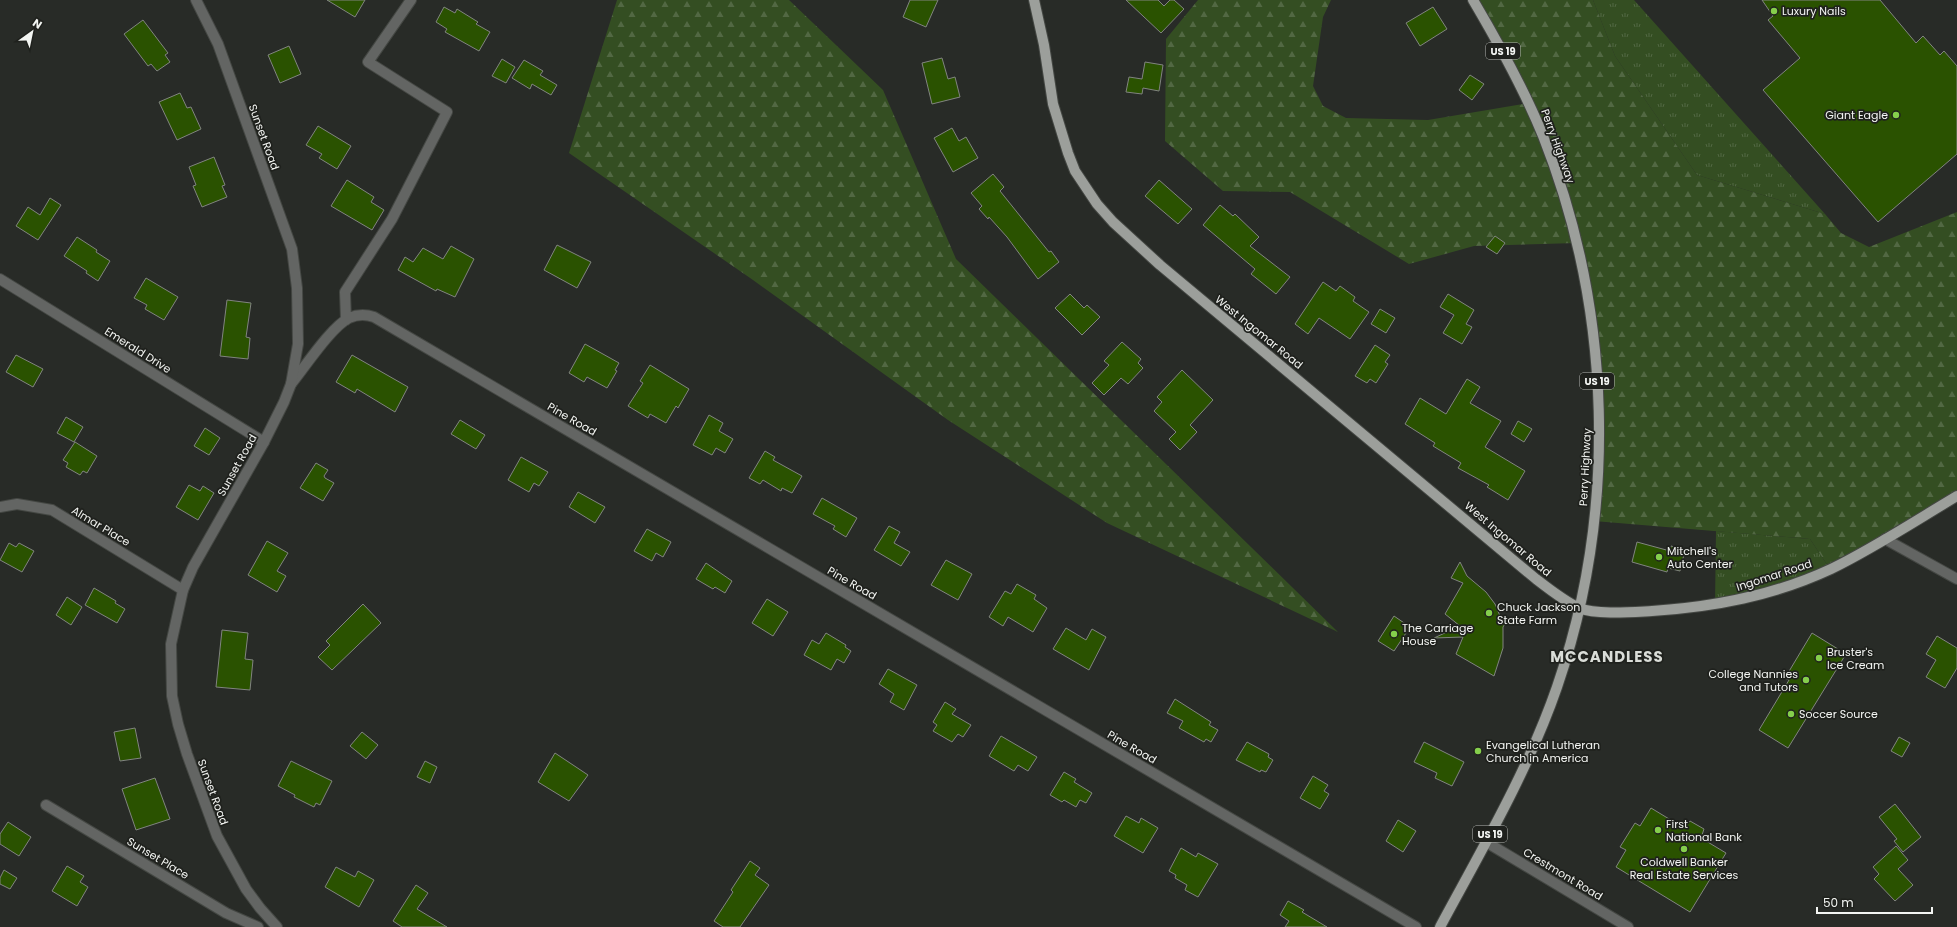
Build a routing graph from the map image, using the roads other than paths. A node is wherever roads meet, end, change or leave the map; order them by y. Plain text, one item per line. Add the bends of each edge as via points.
1 (196, 0) edge
2 (411, 0) edge
3 (1034, 0) edge
4 (1473, 0) edge
5 (0, 279) edge
6 (346, 320) junction
7 (291, 384) junction
8 (264, 442) junction
9 (1957, 496) edge
10 (0, 507) edge
11 (1885, 539) junction
12 (1957, 579) edge
13 (182, 590) junction
14 (1580, 608) junction
15 (46, 805) dead end
16 (1486, 842) junction
17 (258, 927) edge
18 (277, 927) edge
19 (1416, 927) edge
20 (1440, 927) edge
21 (1628, 927) edge

1 - 7 street, Sunset Road via 218,44 292,249 298,326
2 - 6 street via 368,62 447,112 392,219 345,292
3 - 14 main road, West Ingomar Road via 1054,104 1068,153 1083,186 1113,222 1189,290 1536,579
4 - 14 main road, Perry Highway / US 19 via 1516,76 1543,137 1577,243 1589,306 1599,400 1599,457 1591,544
5 - 8 street, Emerald Drive
6 - 7 street, Pine Road via 333,332
6 - 19 street, Pine Road via 365,314 383,322
7 - 8 street, Sunset Road
8 - 13 street, Sunset Road
9 - 11 main road, Ingomar Road
10 - 13 street, Almar Place via 17,504 52,510
11 - 12 street
11 - 14 main road, Ingomar Road via 1830,569 1782,588 1742,599 1715,605 1645,611 1611,612
13 - 18 street, Sunset Road via 171,644 172,696 178,724 217,836 246,889
14 - 16 main road, Perry Highway / US 19 via 1547,713 1524,768
15 - 17 street, Sunset Place via 226,913
16 - 20 main road, Perry Highway / US 19
16 - 21 street, Crestmont Road

